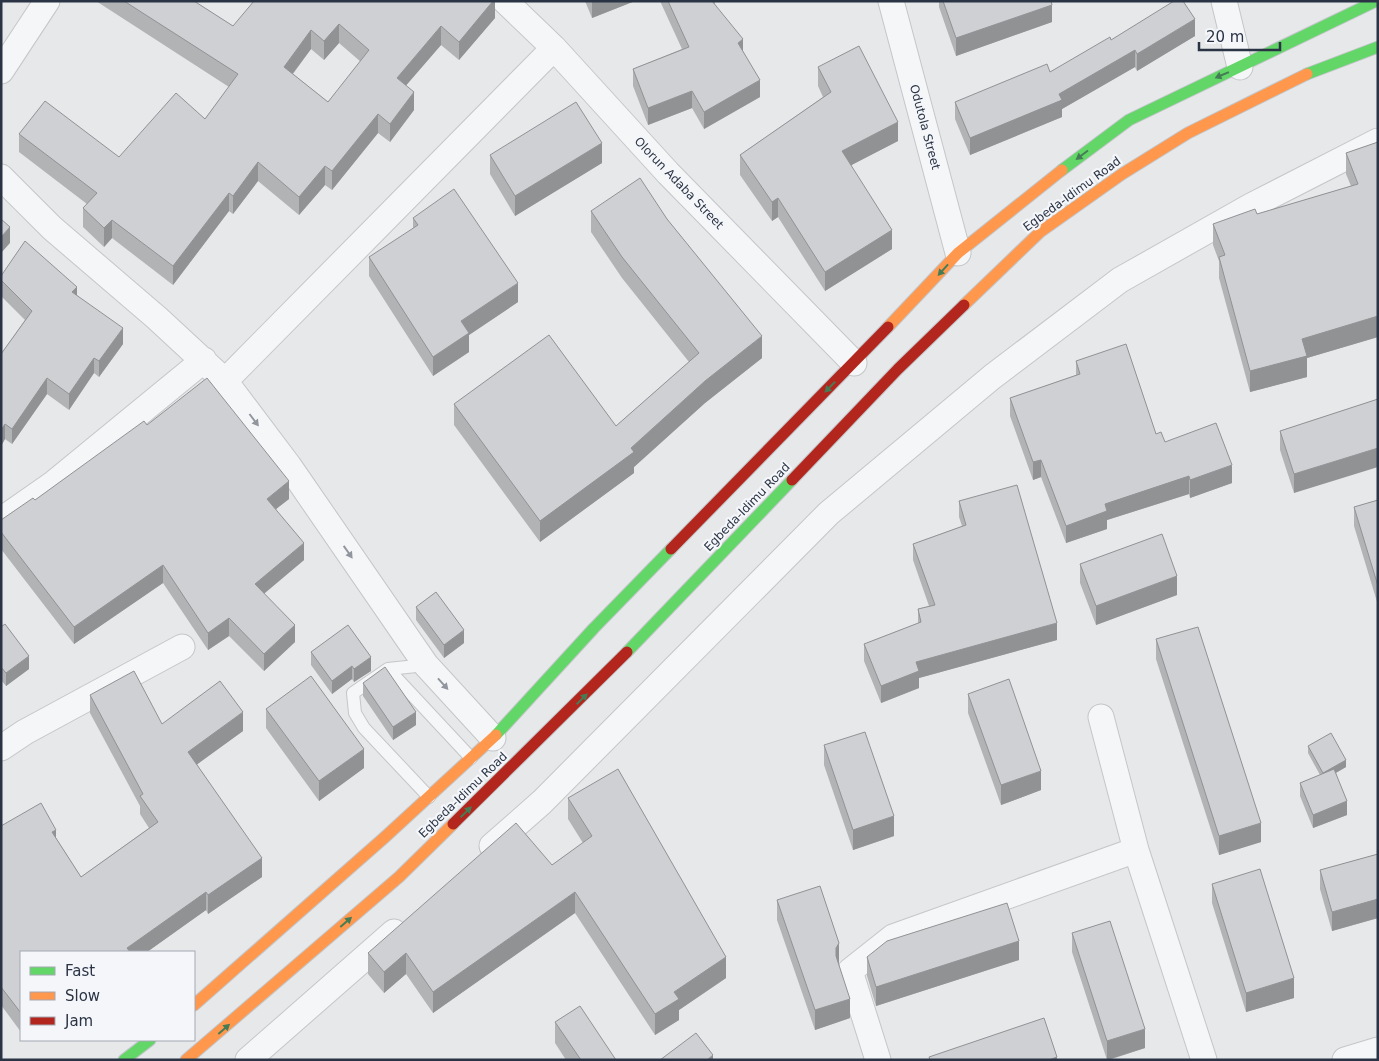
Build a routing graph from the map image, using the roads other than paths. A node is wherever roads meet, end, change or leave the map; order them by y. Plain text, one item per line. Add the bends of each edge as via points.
1 (46, 1) edge
2 (505, 1) edge
3 (891, 1) edge
4 (1224, 1) edge
5 (1376, 1) edge
6 (1378, 46) edge
7 (554, 48) junction
8 (1240, 67) junction
9 (1, 71) edge
10 (1378, 141) edge
11 (1, 177) edge
12 (958, 253) junction
13 (204, 360) junction
14 (854, 363) junction
15 (225, 381) junction
16 (1, 520) edge
17 (182, 647) dead end
18 (426, 665) junction
19 (388, 669) junction
20 (1101, 717) dead end
21 (493, 738) junction
22 (1, 748) edge
23 (471, 758) junction
24 (429, 797) junction
25 (1136, 850) junction
26 (476, 860) edge
27 (410, 918) edge
28 (195, 1004) edge
29 (149, 1041) edge
30 (1378, 1050) edge
31 (124, 1060) edge
32 (186, 1060) edge
33 (248, 1060) edge
34 (878, 1060) edge
35 (1204, 1060) edge
36 (1345, 1060) edge

1 - 9 street
2 - 7 street, Olorun Adaba Street
3 - 12 street, Odutola Street
4 - 8 street
5 - 8 main road, Egbeda-Idimu Road
32 -> 6 main road, Egbeda-Idimu Road via 399,877 567,713 898,369 1040,232 1122,174 1188,133 1296,78
7 - 14 street, Olorun Adaba Street via 668,173
7 - 15 street
8 -> 12 main road, Egbeda-Idimu Road via 1128,120
10 - 26 street via 1251,206 1120,280 992,377 829,514 542,802
11 - 13 street via 52,228
12 -> 14 main road, Egbeda-Idimu Road
13 - 15 street
13 - 16 street via 54,483
14 -> 21 main road, Egbeda-Idimu Road via 594,628
15 -> 18 street via 289,466
17 - 22 street via 24,732
18 - 19 lane
18 -> 21 street
19 - 23 lane
19 - 24 lane via 353,693 355,713 364,728
20 - 25 street
21 - 23 main road, Egbeda-Idimu Road
23 - 24 main road, Egbeda-Idimu Road
24 - 28 main road, Egbeda-Idimu Road
25 - 34 street via 893,938 873,951 850,971
25 - 35 street
27 - 33 street
29 - 31 main road
30 - 36 street

